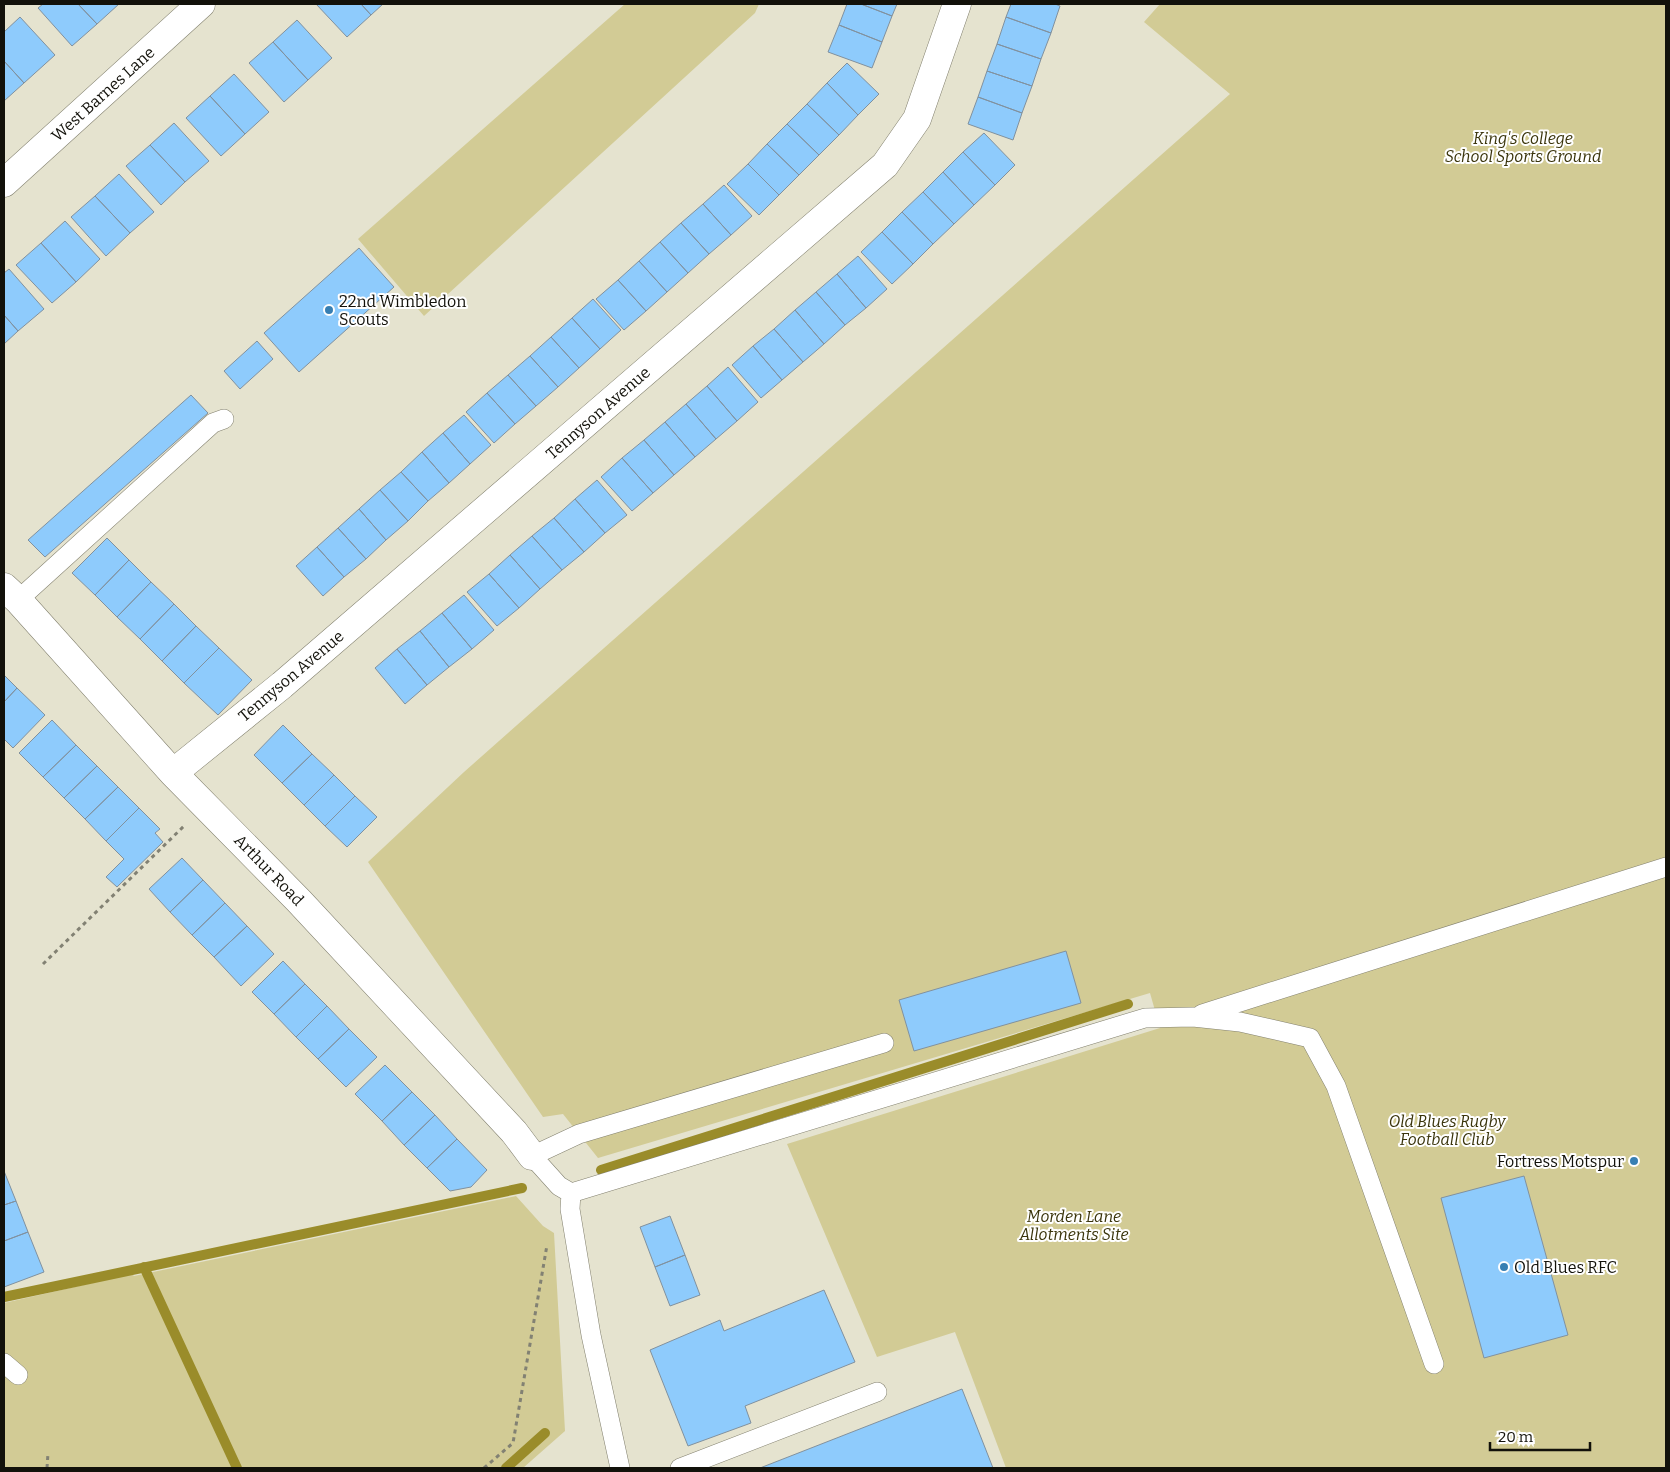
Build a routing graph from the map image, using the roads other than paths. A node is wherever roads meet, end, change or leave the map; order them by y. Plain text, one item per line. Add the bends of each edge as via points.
1 (201, 4) edge
2 (957, 4) edge
3 (4, 183) edge
4 (224, 419) dead end
5 (11, 593) edge
6 (173, 773) junction
7 (1666, 867) edge
8 (1193, 1017) junction
9 (884, 1043) dead end
10 (532, 1156) junction
11 (572, 1193) junction
12 (1434, 1364) dead end
13 (878, 1392) dead end
14 (620, 1468) edge
15 (680, 1468) edge

1 - 3 street, West Barnes Lane
2 - 6 street, Tennyson Avenue via 917,119 885,165 290,678
4 - 5 lane via 214,423
5 - 6 street, Arthur Road
6 - 10 street, Arthur Road via 299,901 514,1132
7 - 8 lane
8 - 11 lane via 1145,1018
8 - 12 lane via 1240,1022 1310,1038 1336,1086
9 - 10 lane via 579,1134
10 - 11 lane via 559,1186
11 - 14 lane via 570,1209 590,1335
13 - 15 lane

